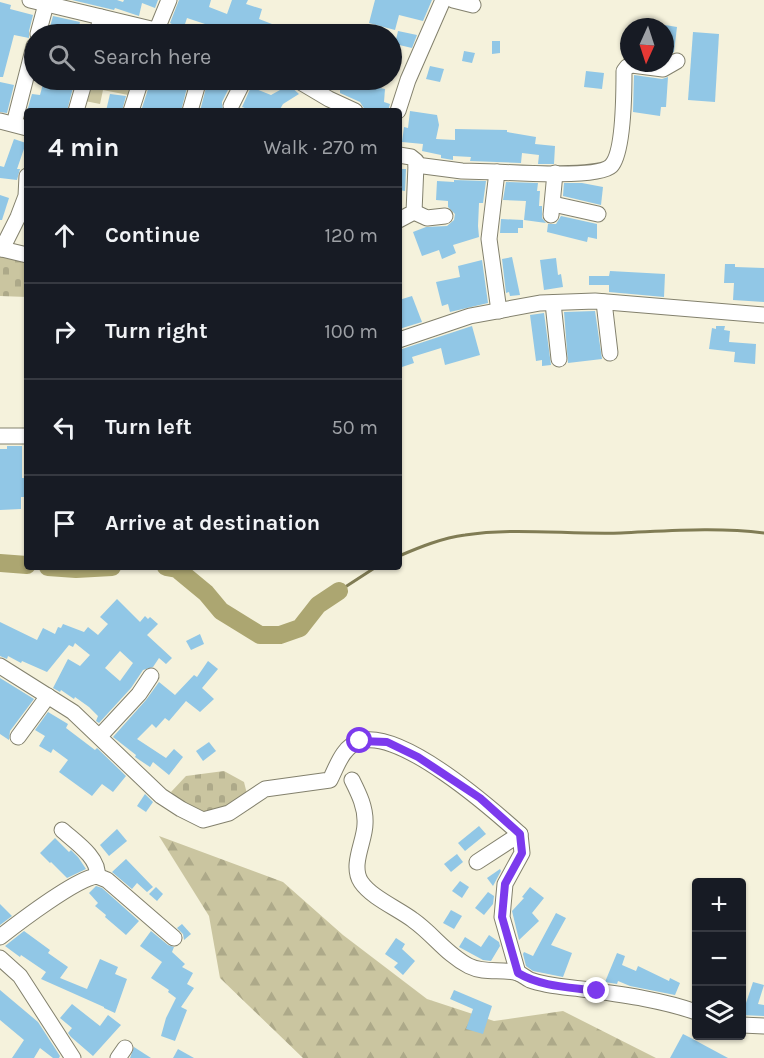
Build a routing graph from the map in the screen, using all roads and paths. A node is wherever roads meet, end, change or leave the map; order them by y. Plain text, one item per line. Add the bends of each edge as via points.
1 (30, 0) edge
2 (169, 0) edge
3 (443, 0) edge
4 (453, 0) edge
5 (46, 4) junction
6 (473, 5) dead end
7 (101, 17) junction
8 (41, 24) edge
9 (99, 24) edge
10 (125, 24) edge
11 (160, 24) edge
12 (677, 61) dead end
13 (24, 85) edge
14 (82, 90) edge
15 (138, 90) edge
16 (196, 90) edge
17 (239, 90) edge
18 (314, 90) edge
19 (231, 106) dead end
20 (399, 106) edge
21 (77, 108) edge
22 (132, 108) edge
23 (191, 108) edge
24 (348, 108) edge
25 (14, 124) edge
26 (402, 156) edge
27 (416, 165) junction
28 (497, 172) junction
29 (555, 173) junction
30 (24, 202) edge
31 (414, 212) junction
32 (598, 214) dead end
33 (445, 216) dead end
34 (402, 218) edge
35 (1, 248) edge
36 (24, 254) edge
37 (604, 302) junction
38 (553, 303) junction
39 (499, 311) junction
40 (764, 315) edge
41 (402, 339) edge
42 (610, 352) dead end
43 (559, 359) dead end
44 (0, 436) edge
45 (24, 436) edge
46 (0, 666) edge
47 (151, 676) dead end
48 (48, 696) junction
49 (100, 736) junction
50 (18, 737) dead end
51 (352, 780) dead end
52 (62, 830) dead end
53 (520, 834) junction
54 (477, 862) dead end
55 (97, 876) junction
56 (0, 937) edge
57 (174, 938) dead end
58 (0, 958) edge
59 (518, 973) junction
60 (692, 1010) edge
61 (746, 1024) edge
62 (764, 1026) edge
63 (73, 1058) edge

1 - 5 street
2 - 11 street
3 - 20 street
4 - 6 street
5 - 7 street
5 - 8 street
7 - 9 street
7 - 10 street
12 - 29 street via 663,69 632,64 624,71 619,143 610,167
13 - 25 street
14 - 21 street
15 - 22 street
16 - 23 street
17 - 19 street
18 - 24 street
26 - 27 street via 411,157
27 - 28 street
27 - 31 street
28 - 29 street
28 - 39 street via 489,239
29 - 32 street via 552,210
30 - 35 street
31 - 33 street via 427,218
31 - 34 street
35 - 36 street
37 - 38 street
37 - 40 street
37 - 42 street
38 - 39 street
38 - 43 street
39 - 41 street via 470,316
44 - 45 street
46 - 48 street
47 - 49 street
48 - 49 street
48 - 50 street
49 - 53 street via 161,796 203,820 229,813 265,789 330,780 344,752 360,741 387,742 418,757 480,798
51 - 59 street via 363,805 365,823 357,870 362,883 460,961 483,970
52 - 55 street via 94,862
53 - 54 street
53 - 59 street via 522,853 505,884 502,917
55 - 56 street via 51,900
55 - 57 street via 107,880
58 - 63 street via 20,976
59 - 60 street via 556,986
61 - 62 street

